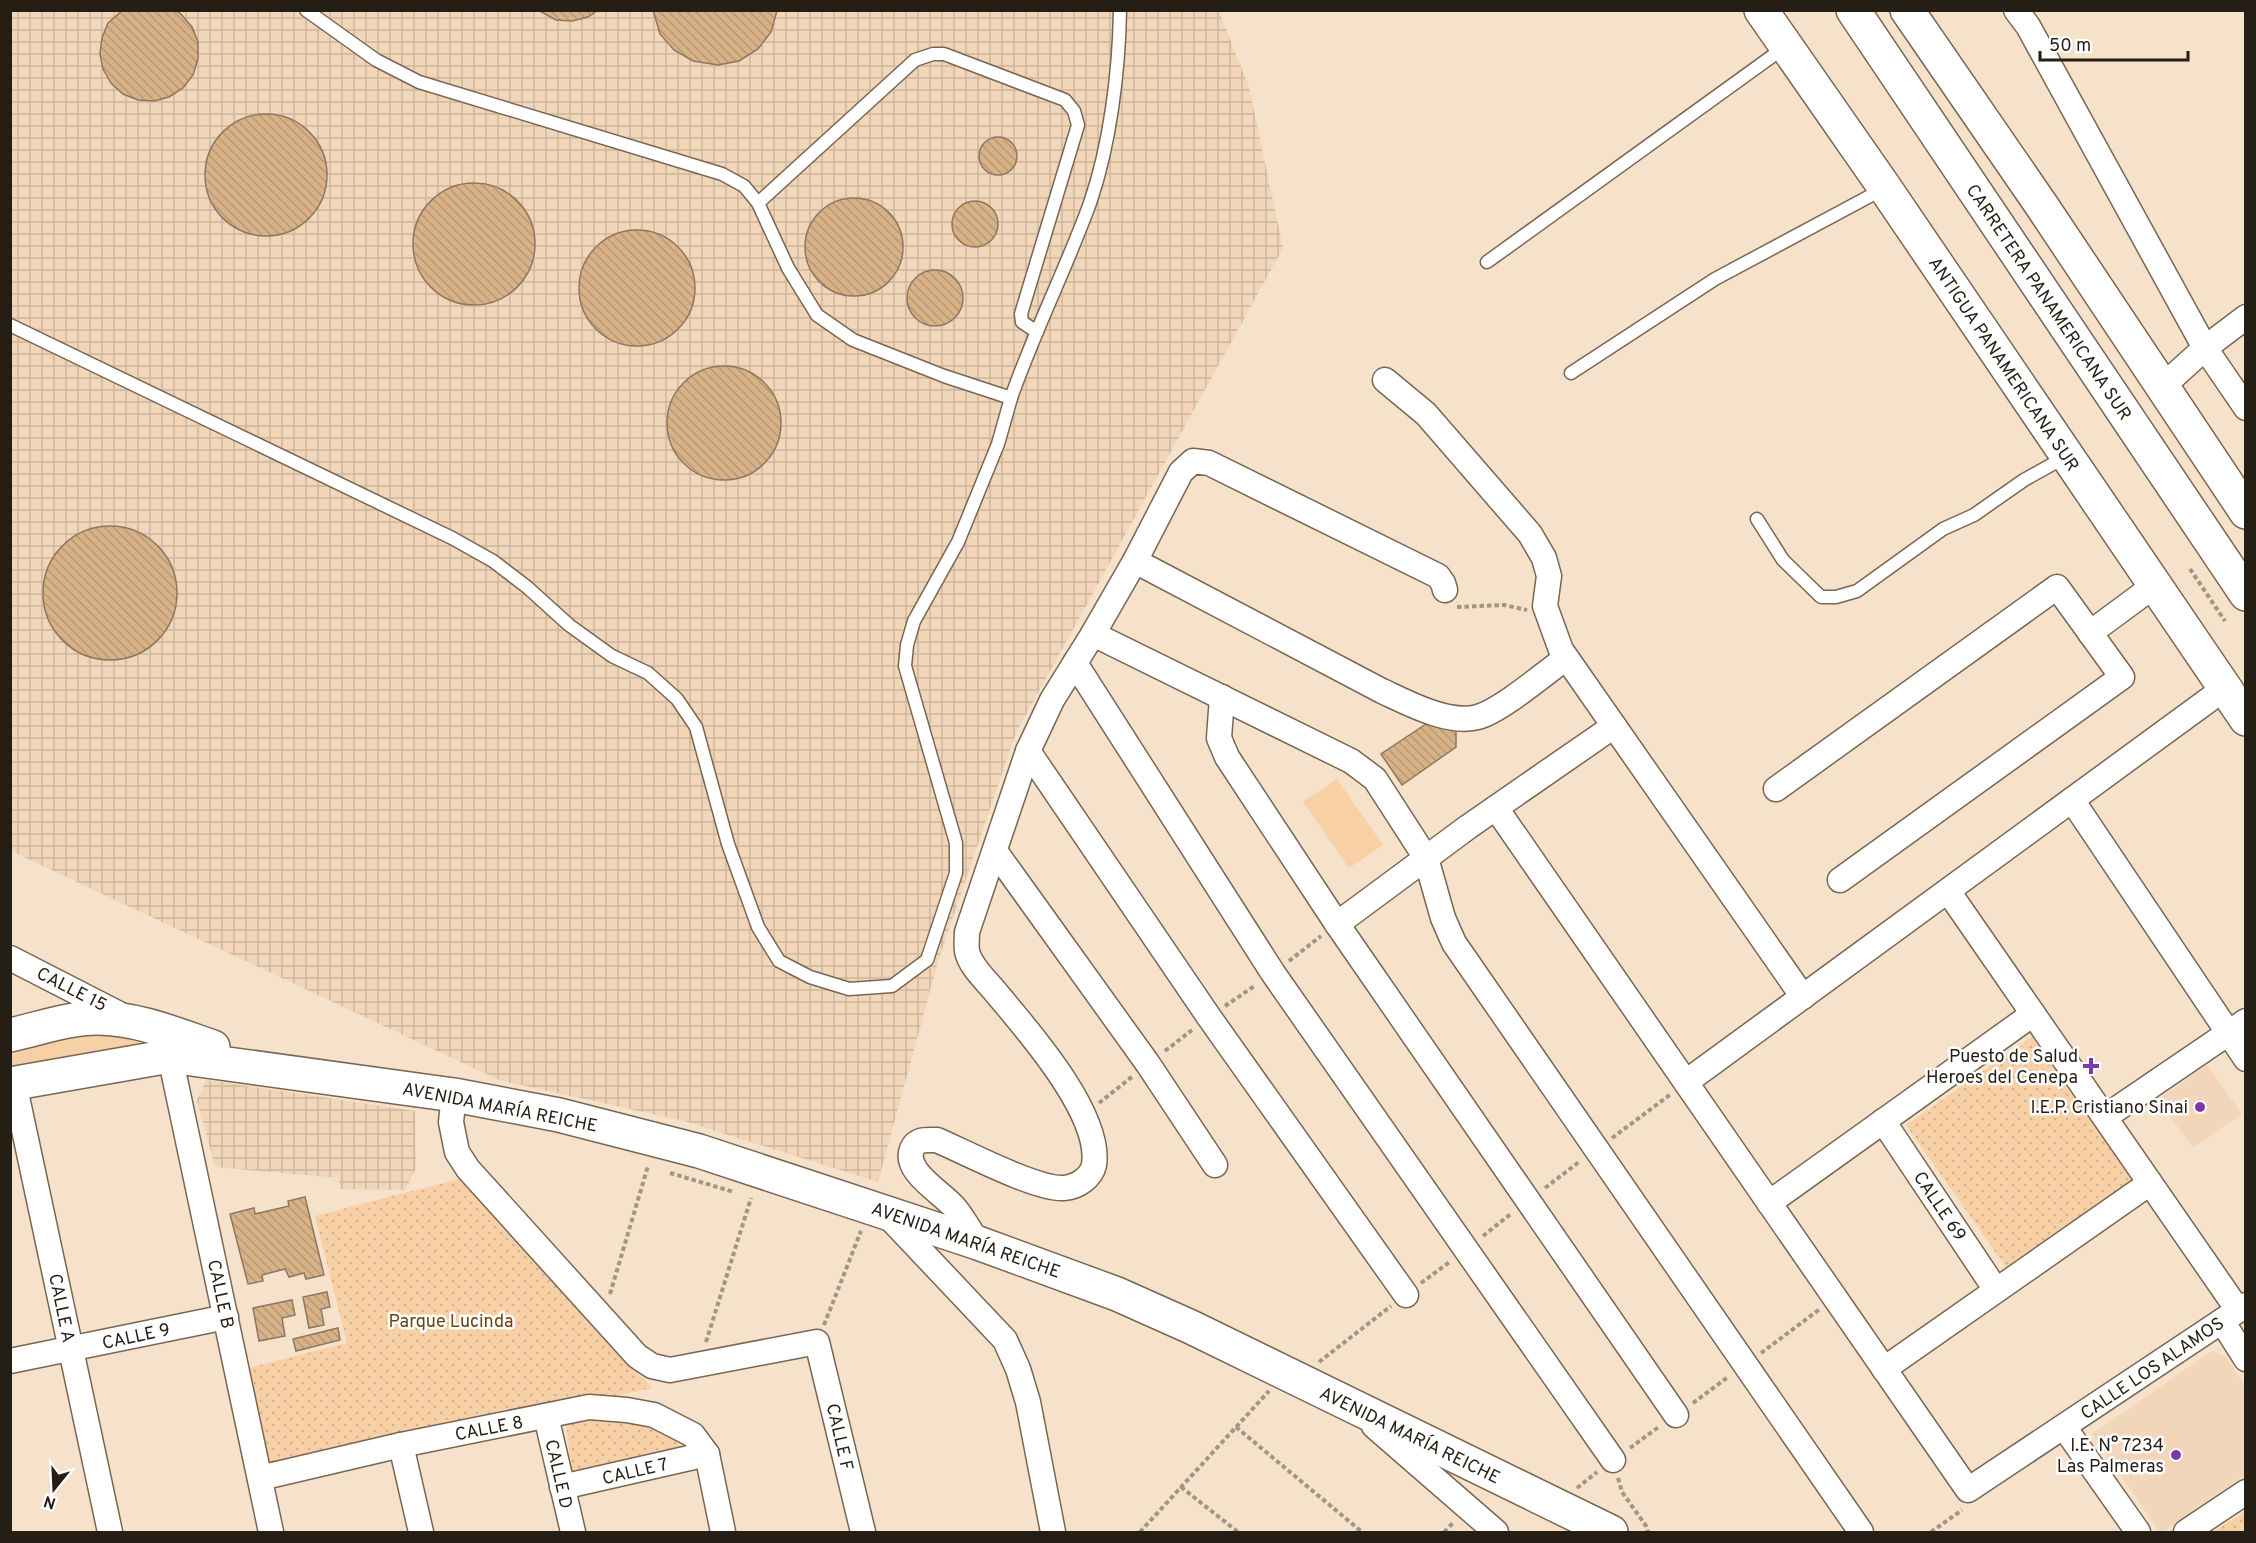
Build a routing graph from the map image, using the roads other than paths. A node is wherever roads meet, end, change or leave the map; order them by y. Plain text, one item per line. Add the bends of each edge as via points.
1 (306, 10) edge
2 (1120, 10) edge
3 (1761, 10) edge
4 (1853, 10) edge
5 (2016, 10) edge
6 (1912, 15) edge
7 (1785, 46) junction
8 (1884, 188) junction
9 (758, 203) junction
10 (1487, 262) dead end
11 (2246, 317) edge
12 (10, 325) edge
13 (1037, 332) junction
14 (2205, 348) junction
15 (1571, 373) dead end
16 (1385, 380) dead end
17 (2163, 387) junction
18 (1011, 398) junction
19 (2246, 408) edge
20 (2067, 456) junction
21 (2243, 504) edge
22 (1757, 519) dead end
23 (1135, 561) junction
24 (2154, 585) junction
25 (2246, 594) edge
26 (1446, 599) road end
27 (2090, 633) junction
28 (1093, 634) junction
29 (1566, 658) junction
30 (1075, 663) junction
31 (2225, 688) junction
32 (1222, 697) junction
33 (2246, 719) edge
34 (1614, 726) junction
35 (1029, 751) junction
36 (1776, 789) dead end
37 (2072, 800) junction
38 (1496, 808) junction
39 (995, 851) junction
40 (1426, 858) junction
41 (1840, 880) dead end
42 (1948, 891) junction
43 (1337, 924) junction
44 (10, 958) edge
45 (1803, 997) junction
46 (2032, 1014) junction
47 (132, 1021) junction
48 (2237, 1027) edge
49 (10, 1035) edge
50 (170, 1056) junction
51 (2246, 1059) edge
52 (280, 1070) junction
53 (12, 1083) edge
54 (1686, 1083) junction
55 (453, 1095) junction
56 (2104, 1117) junction
57 (1883, 1121) junction
58 (1215, 1165) dead end
59 (2150, 1183) junction
60 (1769, 1203) junction
61 (880, 1221) junction
62 (978, 1243) junction
63 (1996, 1290) junction
64 (1406, 1294) road end
65 (2235, 1312) edge
66 (226, 1317) junction
67 (70, 1349) junction
68 (2246, 1359) edge
69 (10, 1361) edge
70 (1884, 1369) junction
71 (1351, 1406) junction
72 (1676, 1415) dead end
73 (546, 1416) junction
74 (2064, 1427) junction
75 (401, 1445) junction
76 (707, 1454) junction
77 (1613, 1460) road end
78 (260, 1478) junction
79 (562, 1487) junction
80 (2246, 1492) edge
81 (110, 1533) edge
82 (271, 1533) edge
83 (422, 1533) edge
84 (573, 1533) edge
85 (723, 1533) edge
86 (862, 1533) edge
87 (1053, 1533) edge
88 (1497, 1533) edge
89 (1611, 1533) edge
90 (1861, 1533) edge
91 (2138, 1533) edge
92 (2186, 1533) edge

1 - 9 lane via 376,60 419,82 722,174 744,186
2 - 13 lane via 1120,42 1107,135 1090,202
3 - 7 main road, ANTIGUA PANAMERICANA SUR
4 - 25 main road, CARRETERA PANAMERICANA SUR
5 - 14 street
6 - 17 main road
7 - 8 main road, ANTIGUA PANAMERICANA SUR
7 - 10 lane
8 - 15 lane via 1715,279
8 - 20 main road, ANTIGUA PANAMERICANA SUR
9 - 13 lane via 923,56 944,54 1065,100 1078,125 1021,314 1022,322
9 - 18 lane via 788,268 817,315 853,340
11 - 14 street
12 - 18 lane via 452,538 493,561 612,656 648,674 676,699 696,727 728,844 758,927 779,961 810,977 849,989 892,986 927,960 956,873 956,843 905,666 907,645 914,621 958,542 998,444
13 - 18 lane
14 - 17 street
14 - 19 street
16 - 29 street via 1426,414 1530,534 1544,558 1549,576 1545,606
17 - 21 main road
20 - 22 lane via 1974,515 1943,529 1857,591 1836,597 1821,597 1800,577 1783,560
20 - 24 main road, ANTIGUA PANAMERICANA SUR
23 - 26 street via 1181,472 1193,461 1209,463 1438,576
23 - 28 street
23 - 29 street via 1382,691 1435,713 1458,718 1491,712
24 - 27 street
24 - 31 main road, ANTIGUA PANAMERICANA SUR
27 - 36 street via 2056,587
27 - 41 street via 2122,677
28 - 30 street
28 - 32 street
29 - 34 street
30 - 35 street via 1052,700
30 - 77 street via 1273,973
31 - 33 main road, ANTIGUA PANAMERICANA SUR
31 - 37 street
32 - 40 street via 1351,761 1375,779
32 - 43 street via 1219,738 1227,757
34 - 38 street
34 - 45 street
35 - 39 street
35 - 64 street via 1209,1017
37 - 42 street
37 - 48 street
38 - 40 street
38 - 54 street
39 - 58 street via 1148,1064
39 - 62 street via 967,932 967,952 1039,1044 1084,1114 1096,1152 1093,1170 1083,1182 1064,1188 1038,1184 936,1140 922,1140 913,1146 910,1157 914,1169 955,1208
40 - 43 street
40 - 90 street via 1454,943
42 - 45 street
42 - 46 street
43 - 72 street
44 - 47 street, CALLE 15
45 - 54 street
46 - 56 street
46 - 57 street
47 - 49 main road, AVENIDA MARÍA REICHE via 83,1019
47 - 52 main road, AVENIDA MARÍA REICHE
48 - 51 street
48 - 56 street
50 - 52 main road, AVENIDA MARÍA REICHE
50 - 53 main road, AVENIDA MARÍA REICHE
50 - 66 street, CALLE B
52 - 55 main road, AVENIDA MARÍA REICHE
53 - 67 street, CALLE A
54 - 60 street
55 - 61 main road, AVENIDA MARÍA REICHE via 559,1115 699,1151
55 - 86 street, CALLE F via 457,1152 468,1169 636,1356 652,1366 670,1370 817,1342
56 - 59 street
57 - 60 street
57 - 63 street, CALLE 69
59 - 63 street
59 - 65 street
60 - 70 street
61 - 62 main road, AVENIDA MARÍA REICHE
61 - 87 street via 1005,1340 1028,1402
62 - 71 main road, AVENIDA MARÍA REICHE via 1118,1294
63 - 70 street
65 - 68 street
65 - 74 street, CALLE LOS ALAMOS
66 - 67 street, CALLE 9
66 - 78 street, CALLE B
67 - 69 street, CALLE 9
67 - 81 street, CALLE A
70 - 74 street, CALLE LOS ALAMOS via 1968,1490
71 - 88 street
71 - 89 main road, AVENIDA MARÍA REICHE
73 - 75 street, CALLE 8
73 - 76 street, CALLE 8 via 589,1407 654,1415 693,1435
73 - 79 street, CALLE D
74 - 91 street
75 - 78 street, CALLE 8
75 - 83 street
76 - 79 street, CALLE 7
76 - 85 street
78 - 82 street, CALLE B
79 - 84 street, CALLE D
80 - 92 street

